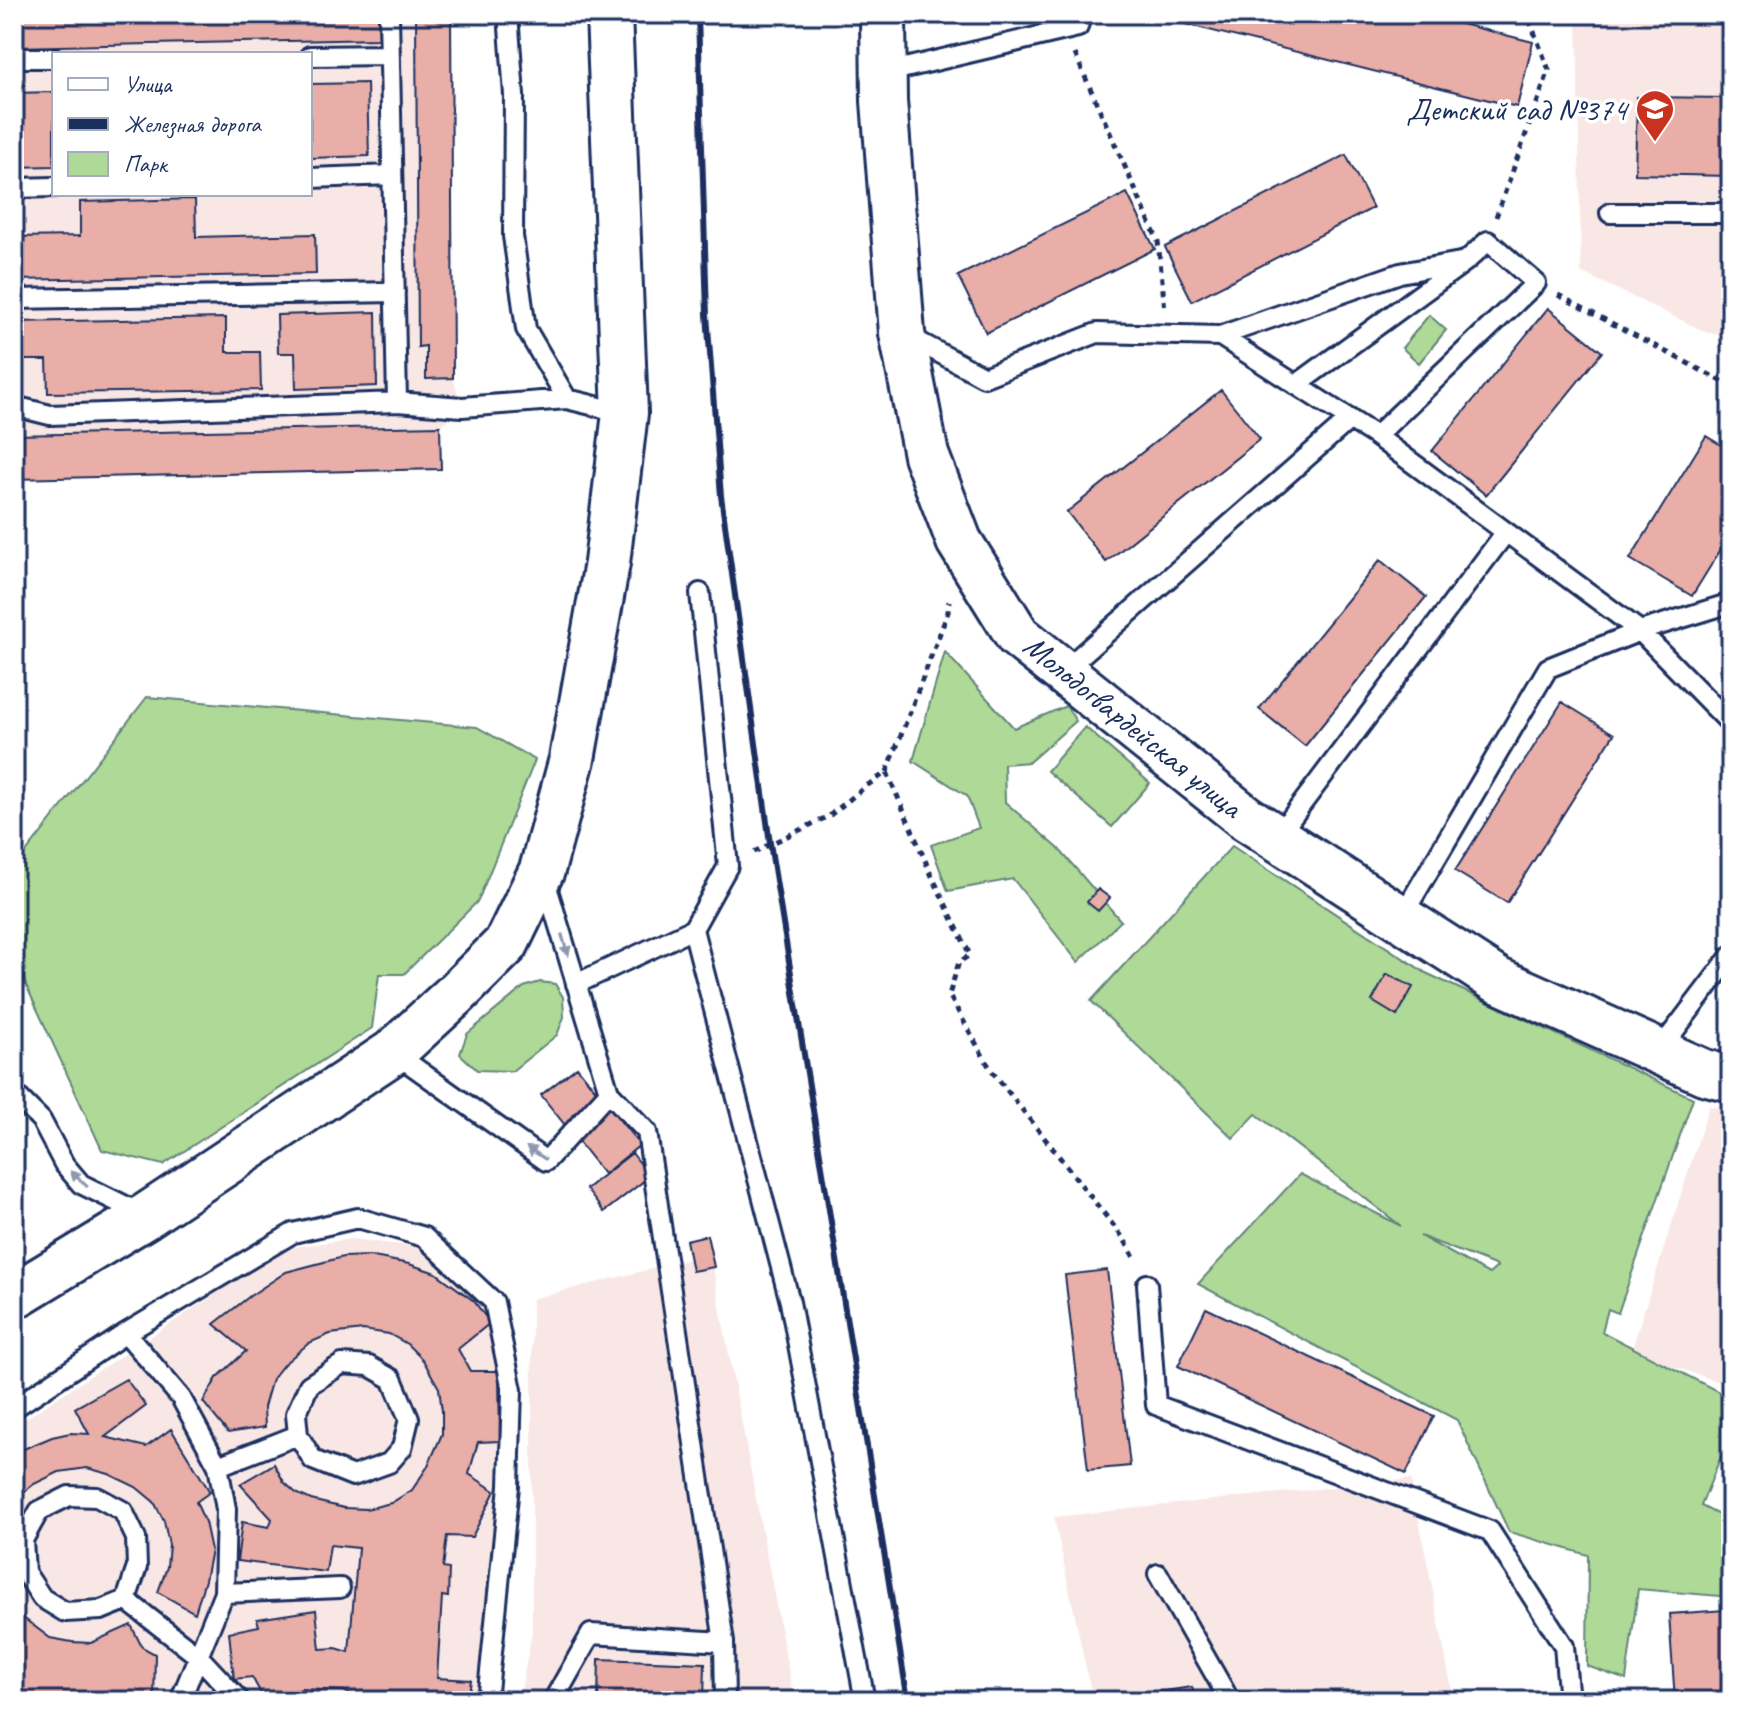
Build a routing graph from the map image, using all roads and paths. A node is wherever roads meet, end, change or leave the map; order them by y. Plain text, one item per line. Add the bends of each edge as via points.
1 (389, 14) edge
2 (508, 14) edge
3 (609, 14) edge
4 (883, 14) edge
5 (1081, 14) edge
6 (1527, 14) edge
7 (1065, 30) junction
8 (388, 55) junction
9 (312, 56) edge
10 (14, 58) edge
11 (52, 58) edge
12 (884, 73) junction
13 (392, 175) junction
14 (312, 178) edge
15 (52, 187) edge
16 (14, 188) edge
17 (1610, 213) dead end
18 (1731, 213) edge
19 (1488, 241) junction
20 (1466, 261) junction
21 (1536, 283) junction
22 (395, 292) junction
23 (14, 299) edge
24 (902, 333) junction
25 (1168, 335) junction
26 (1220, 336) junction
27 (1296, 385) junction
28 (1731, 386) edge
29 (567, 399) junction
30 (397, 402) junction
31 (14, 406) edge
32 (625, 413) junction
33 (1350, 419) junction
34 (1376, 436) junction
35 (1506, 532) junction
36 (959, 541) junction
37 (700, 593) dead end
38 (1731, 603) edge
39 (1640, 631) junction
40 (1062, 672) junction
41 (1731, 724) edge
42 (887, 772) junction
43 (1276, 838) junction
44 (728, 866) junction
45 (542, 870) junction
46 (1401, 918) junction
47 (693, 929) junction
48 (1731, 956) edge
49 (576, 984) junction
50 (393, 1052) junction
51 (1658, 1052) junction
52 (1731, 1079) edge
53 (609, 1092) junction
54 (14, 1093) edge
55 (146, 1216) junction
56 (1147, 1284) joint
57 (14, 1296) edge
58 (126, 1333) junction
59 (14, 1408) edge
60 (298, 1435) junction
61 (218, 1466) junction
62 (1158, 1574) dead end
63 (340, 1588) dead end
64 (224, 1593) junction
65 (126, 1600) junction
66 (724, 1642) junction
67 (198, 1656) junction
68 (180, 1701) edge
69 (240, 1701) edge
70 (487, 1701) edge
71 (553, 1701) edge
72 (725, 1701) edge
73 (865, 1701) edge
74 (1230, 1701) edge
75 (1569, 1701) edge

1 - 8 lane
2 - 29 lane via 514,95 513,236 526,329
3 - 32 street
4 - 12 street, Молодогвардейская улица
5 - 7 lane via 1078,27
6 - 19 path via 1549,70
7 - 12 lane
7 - 25 path via 1158,241
8 - 9 lane
8 - 13 lane
10 - 11 lane
12 - 24 street, Молодогвардейская улица
13 - 14 lane
13 - 22 lane
15 - 16 lane
17 - 18 lane
19 - 20 lane
19 - 21 lane
20 - 26 lane via 1400,273
20 - 27 lane
21 - 28 path
21 - 34 lane
22 - 23 lane
22 - 30 lane
24 - 25 lane via 984,377 1097,333
24 - 36 street, Молодогвардейская улица via 926,455
25 - 26 lane
26 - 27 lane
27 - 33 lane
29 - 30 lane via 462,407
29 - 32 lane
30 - 31 lane via 50,415
32 - 45 street via 607,563 572,759
33 - 34 lane
33 - 40 lane
34 - 35 lane
35 - 39 lane
35 - 43 lane
36 - 40 street, Молодогвардейская улица via 1018,636
36 - 42 path via 948,612
37 - 44 lane
38 - 39 lane
39 - 41 lane
39 - 46 lane via 1548,668
40 - 43 street, Молодогвардейская улица
42 - 44 path via 829,816
42 - 56 path via 970,955 959,962 949,995 991,1070 1124,1239
43 - 46 street, Молодогвардейская улица
44 - 47 lane
45 -> 49 lane
45 - 50 street via 506,944
46 - 51 street, Молодогвардейская улица via 1497,980
47 - 49 lane
47 - 73 lane via 790,1302
48 - 51 lane
49 - 53 lane
53 -> 50 lane via 546,1161
50 - 55 street
51 - 52 street, Молодогвардейская улица
53 - 66 lane via 647,1132
55 -> 54 lane via 81,1184 41,1120
55 - 57 street
56 - 75 lane via 1156,1405 1490,1531 1564,1646
58 - 59 lane
58 - 61 lane via 181,1398
58 - 70 lane via 293,1233 358,1218 424,1237 494,1302 512,1390 509,1486
60 - 60 lane via 296,1414 309,1385 342,1364 369,1366 392,1379 409,1419 402,1448 389,1463 353,1476 313,1460
60 - 61 lane
61 - 64 lane via 226,1509
62 - 74 lane
63 - 64 lane
64 - 67 lane
65 - 65 lane via 101,1610 65,1612 42,1598 25,1572 23,1540 39,1511 69,1496 97,1497 123,1511 136,1538 137,1567
65 - 67 lane
66 - 71 lane via 591,1634
66 - 72 lane
67 - 68 lane
67 - 69 lane

